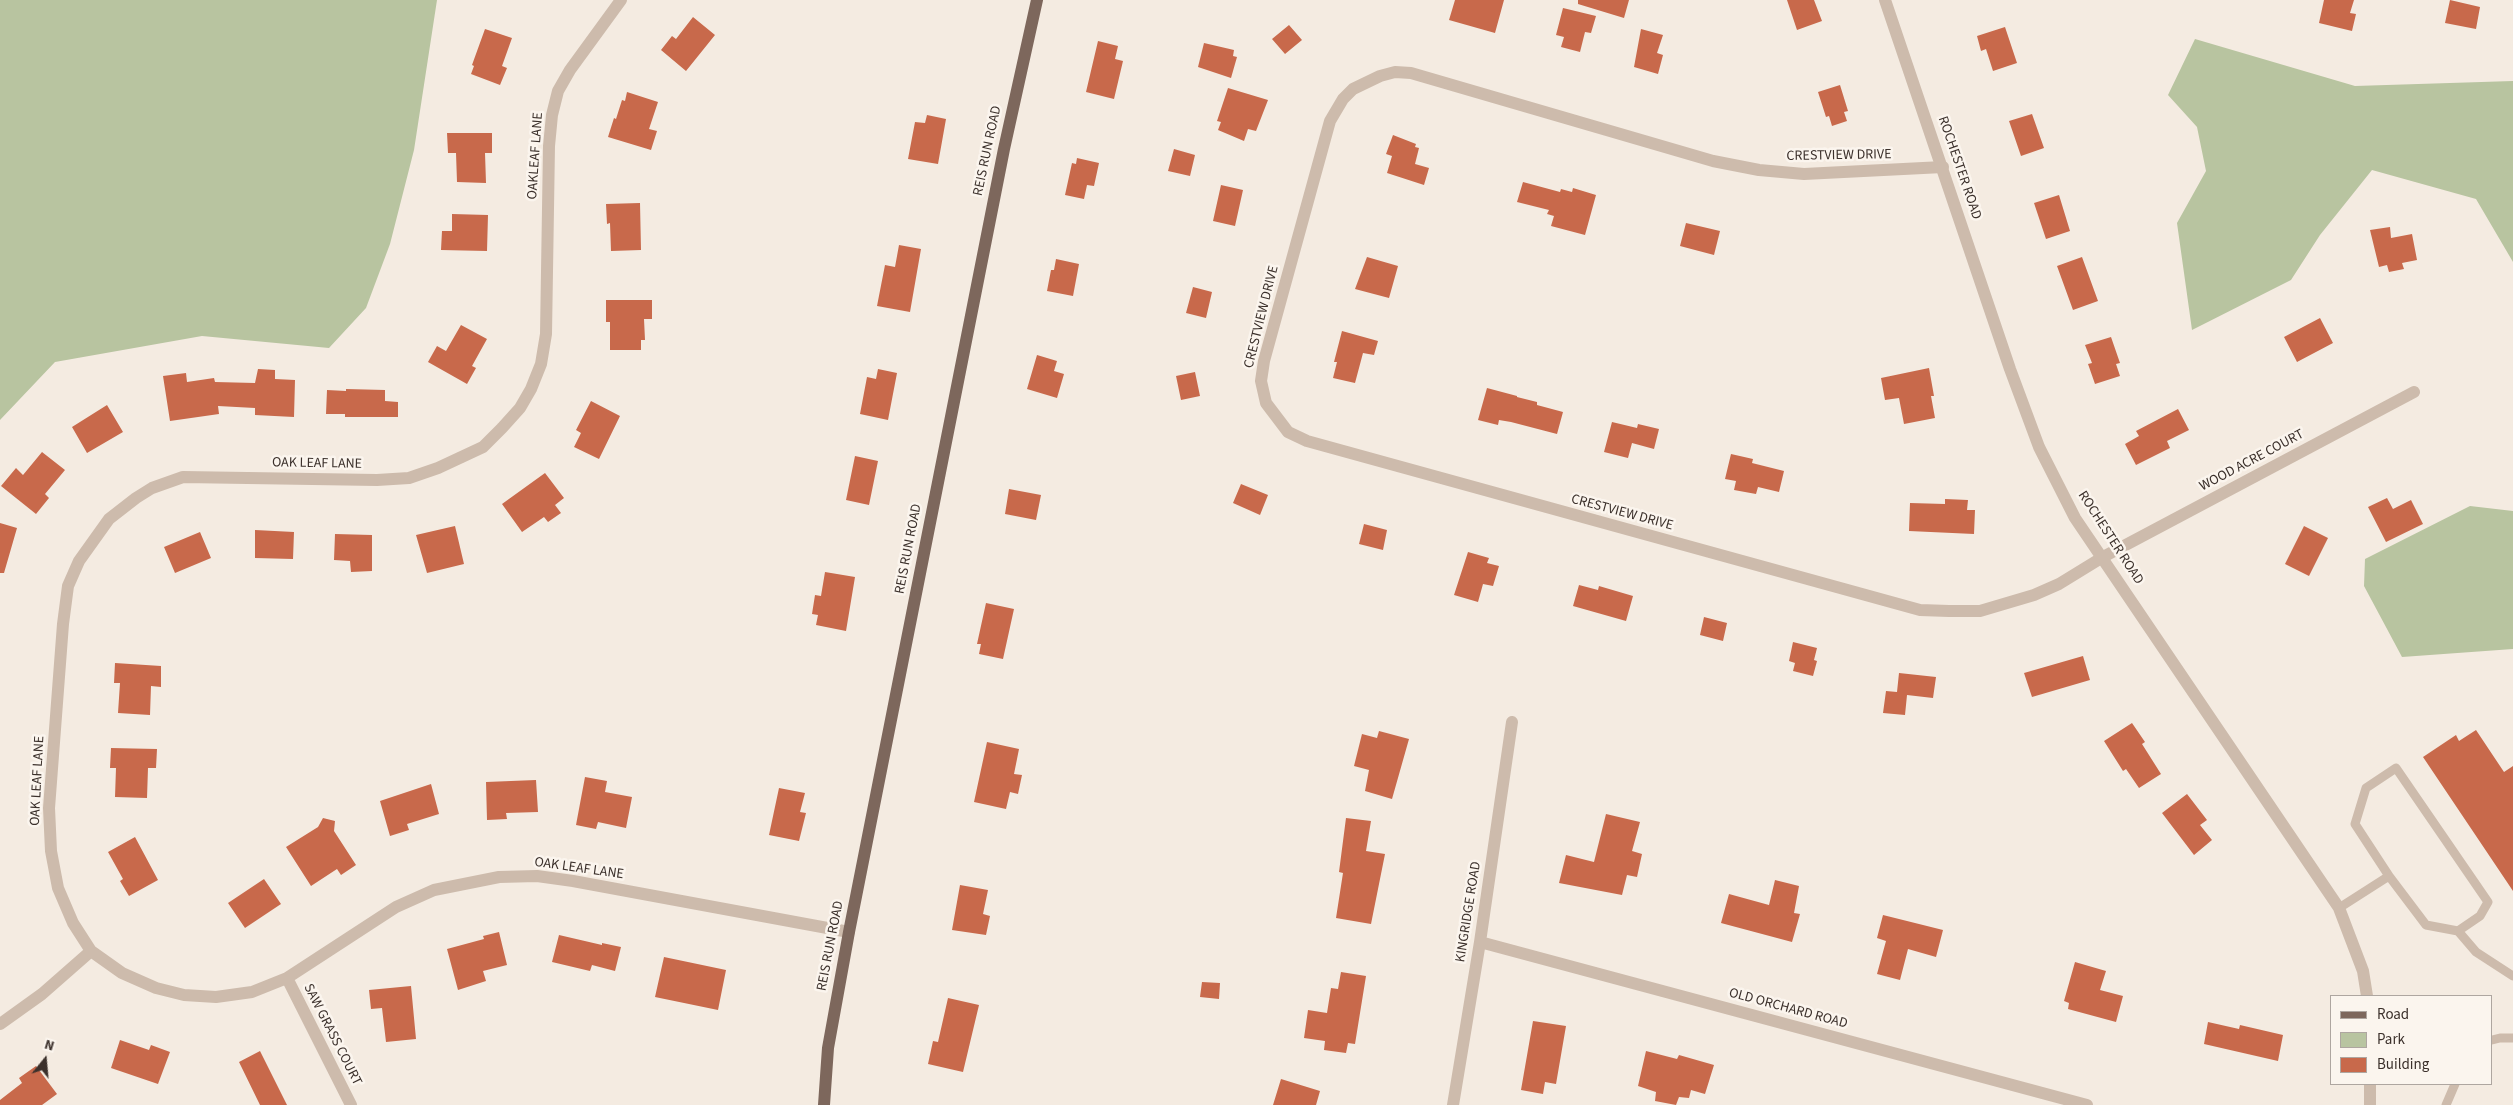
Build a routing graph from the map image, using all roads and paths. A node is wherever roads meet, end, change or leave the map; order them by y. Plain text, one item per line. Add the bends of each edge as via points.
1 (621, 0) edge
2 (1037, 0) edge
3 (1885, 0) edge
4 (1943, 167) junction
5 (546, 334) joint
6 (2414, 392) dead end
7 (2103, 557) junction
8 (1512, 722) dead end
9 (2389, 876) junction
10 (2339, 908) junction
11 (2458, 931) junction
12 (849, 932) junction
13 (1480, 942) junction
14 (91, 951) junction
15 (2513, 976) edge
16 (287, 978) junction
17 (2367, 995) edge
18 (0, 1024) edge
19 (2513, 1038) edge
20 (2493, 1040) edge
21 (2370, 1085) edge
22 (2455, 1085) edge
23 (351, 1105) edge
24 (824, 1105) edge
25 (1452, 1105) edge
26 (2087, 1105) edge
27 (2370, 1105) edge
28 (2446, 1105) edge

1 - 5 street, OAKLEAF LANE via 558,90 552,116 548,146
2 - 12 main road, REIS RUN ROAD via 1004,149
3 - 4 street, ROCHESTER ROAD
4 - 7 street, ROCHESTER ROAD via 2010,370 2040,447 2075,518
4 - 7 street, CRESTVIEW DRIVE via 1804,174 1759,170 1713,161 1411,73 1395,72 1380,76 1354,89 1343,99 1330,121 1264,360 1261,382 1266,403 1288,432 1307,442 1920,610 1980,611 2007,604 2059,584
5 - 14 street, OAK LEAF LANE via 541,364 520,408 483,447 438,468 408,478 377,480 183,478 152,488 136,498 109,519 92,541 78,561 68,586 49,808 51,851 58,888 73,923
6 - 7 street, WOOD ACRE COURT
7 - 10 street, ROCHESTER ROAD
8 - 13 street, KINGRIDGE ROAD
9 - 10 lane
9 - 11 lane via 2426,925
9 - 11 lane via 2355,824 2366,788 2396,768 2488,902 2480,916
10 - 17 street, ROCHESTER ROAD via 2363,971
11 - 15 lane via 2476,952
12 - 16 street, OAK LEAF LANE via 573,881 537,876 499,877 434,890 396,907
12 - 24 main road, REIS RUN ROAD via 828,1048
13 - 25 street, KINGRIDGE ROAD
13 - 26 street, OLD ORCHARD ROAD
14 - 16 street, OAK LEAF LANE via 122,973 156,988 184,995 216,997 252,992
14 - 18 street via 42,994
16 - 23 street, SAW GRASS COURT
19 - 20 lane
21 - 27 street
22 - 28 lane

